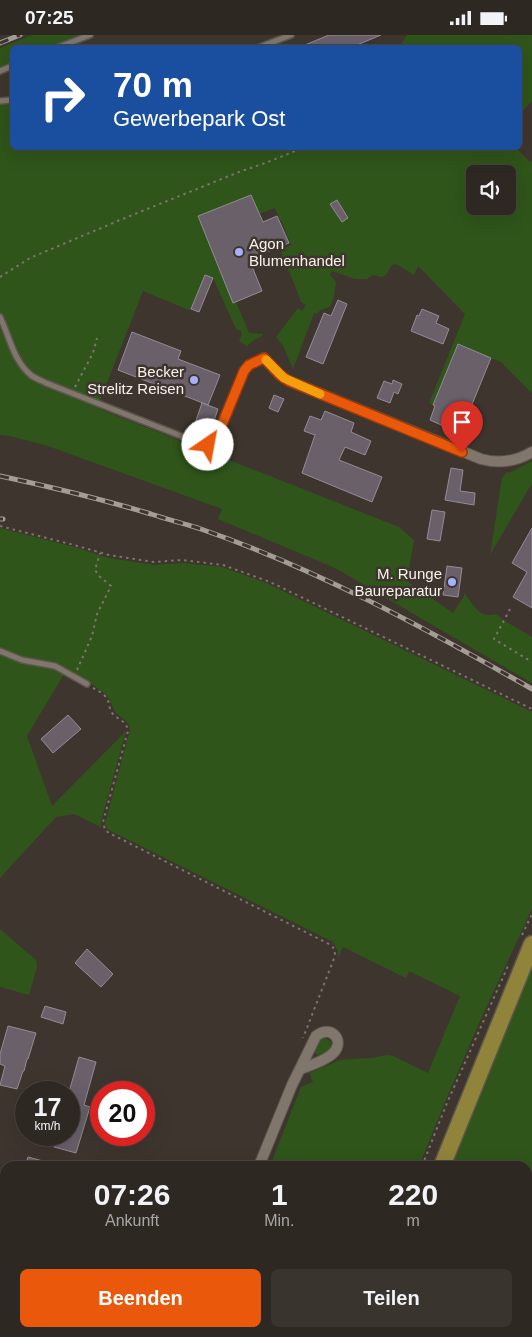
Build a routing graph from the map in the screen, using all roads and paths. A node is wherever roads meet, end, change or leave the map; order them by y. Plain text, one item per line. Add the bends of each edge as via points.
1 (90, 35) edge
2 (291, 35) edge
3 (64, 45) edge
4 (265, 45) edge
5 (298, 150) edge
6 (0, 277) edge
7 (0, 317) edge
8 (98, 338) dead end
9 (264, 358) joint
10 (72, 394) junction
11 (532, 452) edge
12 (0, 525) edge
13 (100, 553) junction
14 (510, 609) dead end
15 (0, 651) edge
16 (532, 662) edge
17 (74, 676) junction
18 (87, 684) joint
19 (532, 709) edge
20 (532, 914) edge
21 (527, 940) edge
22 (510, 962) dead end
23 (301, 1043) dead end
24 (301, 1069) dead end
25 (261, 1161) edge
26 (424, 1161) edge
27 (444, 1161) edge

1 - 3 lane
2 - 4 lane
5 - 6 path via 30,258
7 - 10 lane via 22,365 32,375
8 - 10 path
9 - 10 lane via 244,371 216,439 208,445
9 - 11 street via 289,381 480,459 507,462
12 - 13 path
13 - 17 path via 95,569 111,586
13 - 19 path via 144,561 182,560 232,568 270,582
14 - 16 path via 494,639
15 - 17 lane via 22,660 55,666
17 - 18 lane
18 - 23 path via 104,696 128,731 103,822 105,830 334,948 335,957
20 - 21 path
21 - 27 main road
22 - 26 path
24 - 25 street

